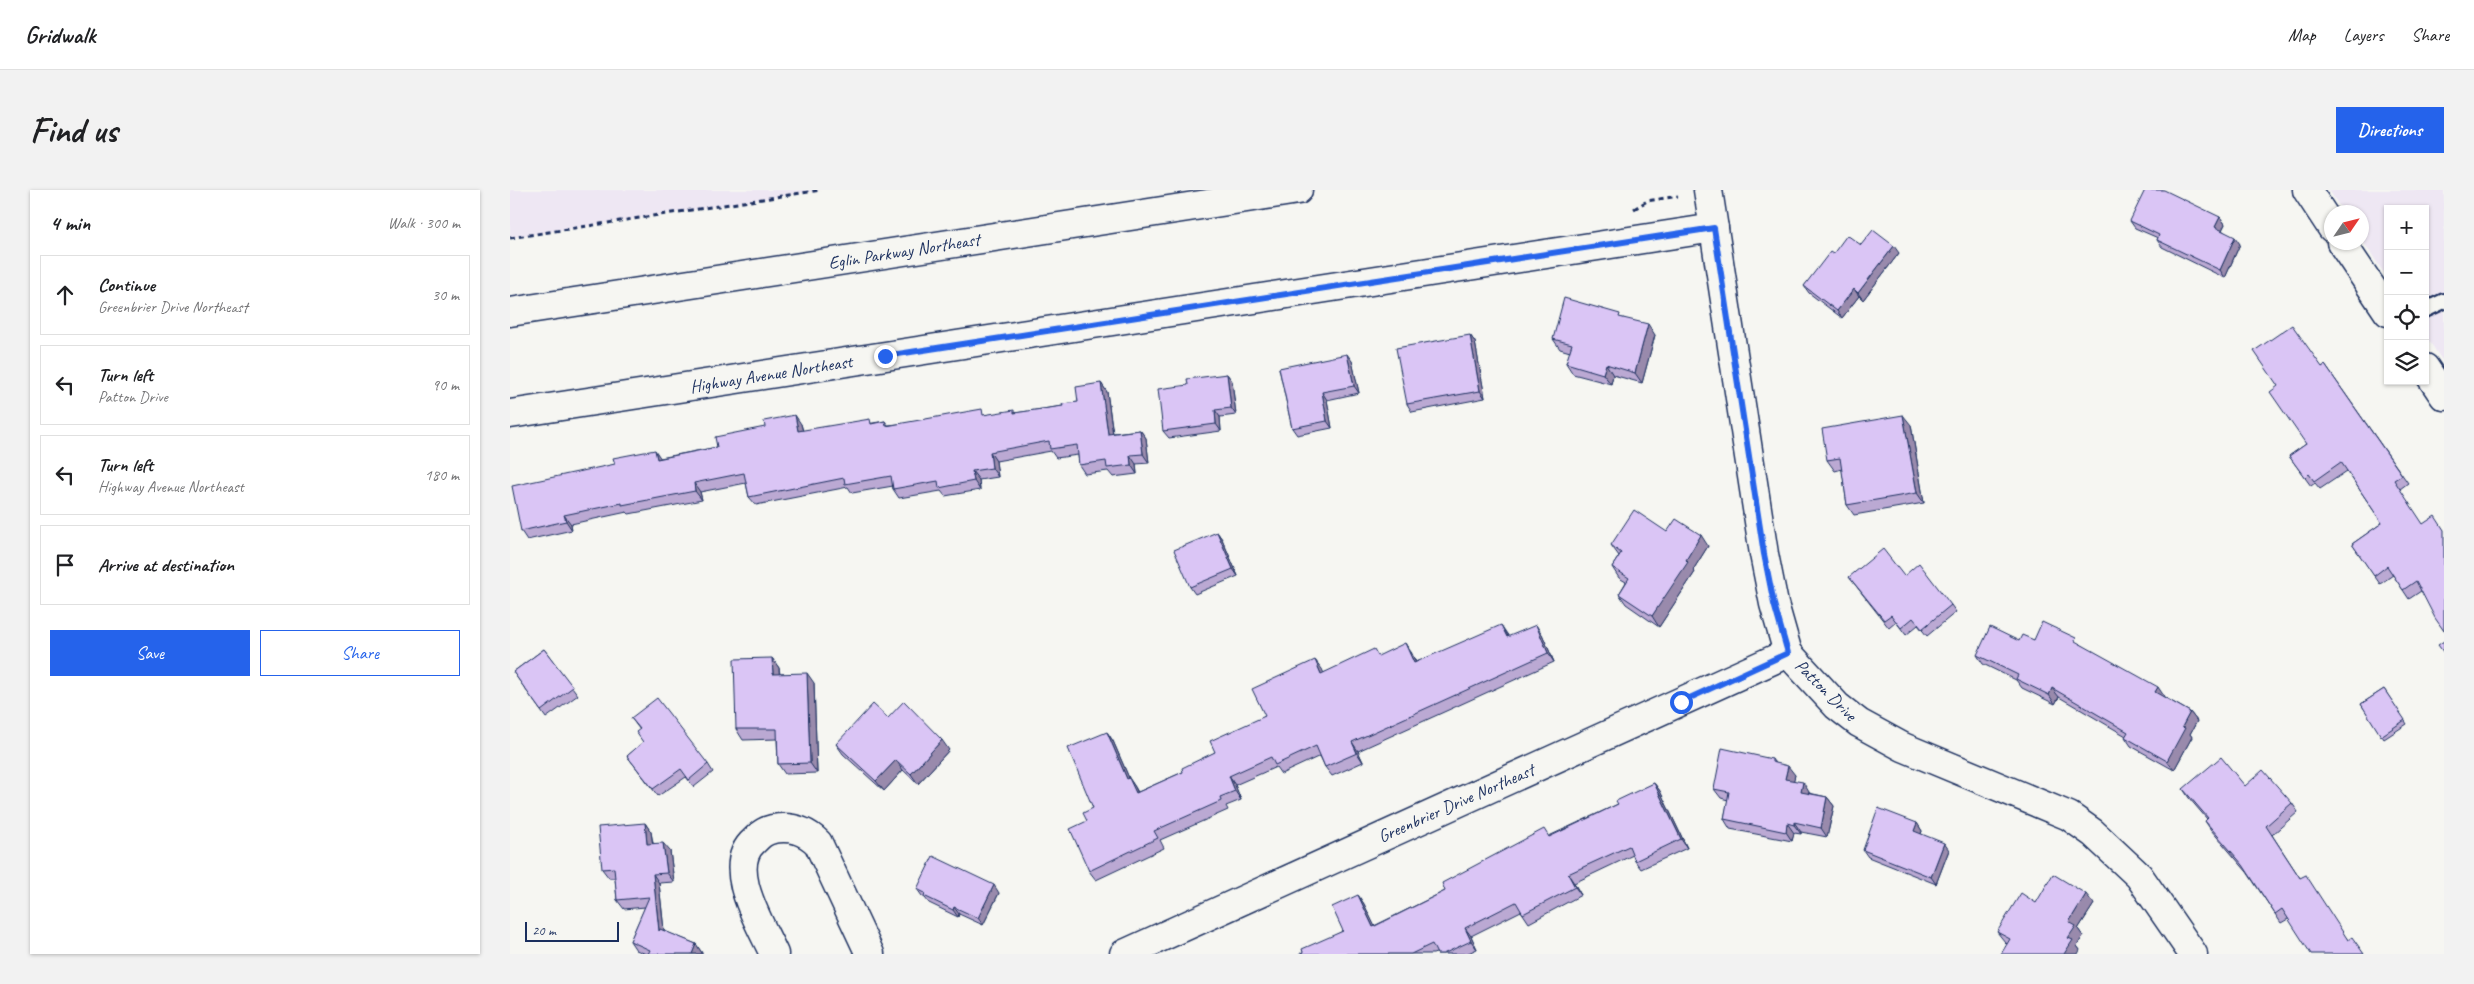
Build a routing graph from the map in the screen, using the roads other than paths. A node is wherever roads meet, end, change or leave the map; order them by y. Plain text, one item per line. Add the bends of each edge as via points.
1 (1298, 190) edge
2 (1708, 190) edge
3 (2307, 190) edge
4 (2324, 216) edge
5 (1714, 228) junction
6 (2346, 250) edge
7 (2444, 301) edge
8 (2384, 306) edge
9 (2429, 308) edge
10 (510, 312) edge
11 (2429, 374) edge
12 (2444, 396) edge
13 (510, 414) edge
14 (1788, 653) junction
15 (774, 954) edge
16 (870, 954) edge
17 (1124, 954) edge
18 (2193, 954) edge

1 - 10 main road, Eglin Parkway Northeast
2 - 5 main road, Patton Drive
3 - 4 main road
5 - 13 main road, Highway Avenue Northeast
5 - 14 main road, Patton Drive via 1764,554
6 - 8 main road
7 - 9 lane
11 - 12 main road
14 - 17 main road, Greenbrier Drive Northeast
14 - 18 main road, Patton Drive via 1836,706 1859,723 1903,748 2069,816 2093,832 2139,876
15 - 16 main road via 750,901 741,866 748,846 765,831 786,827 809,834 818,843

